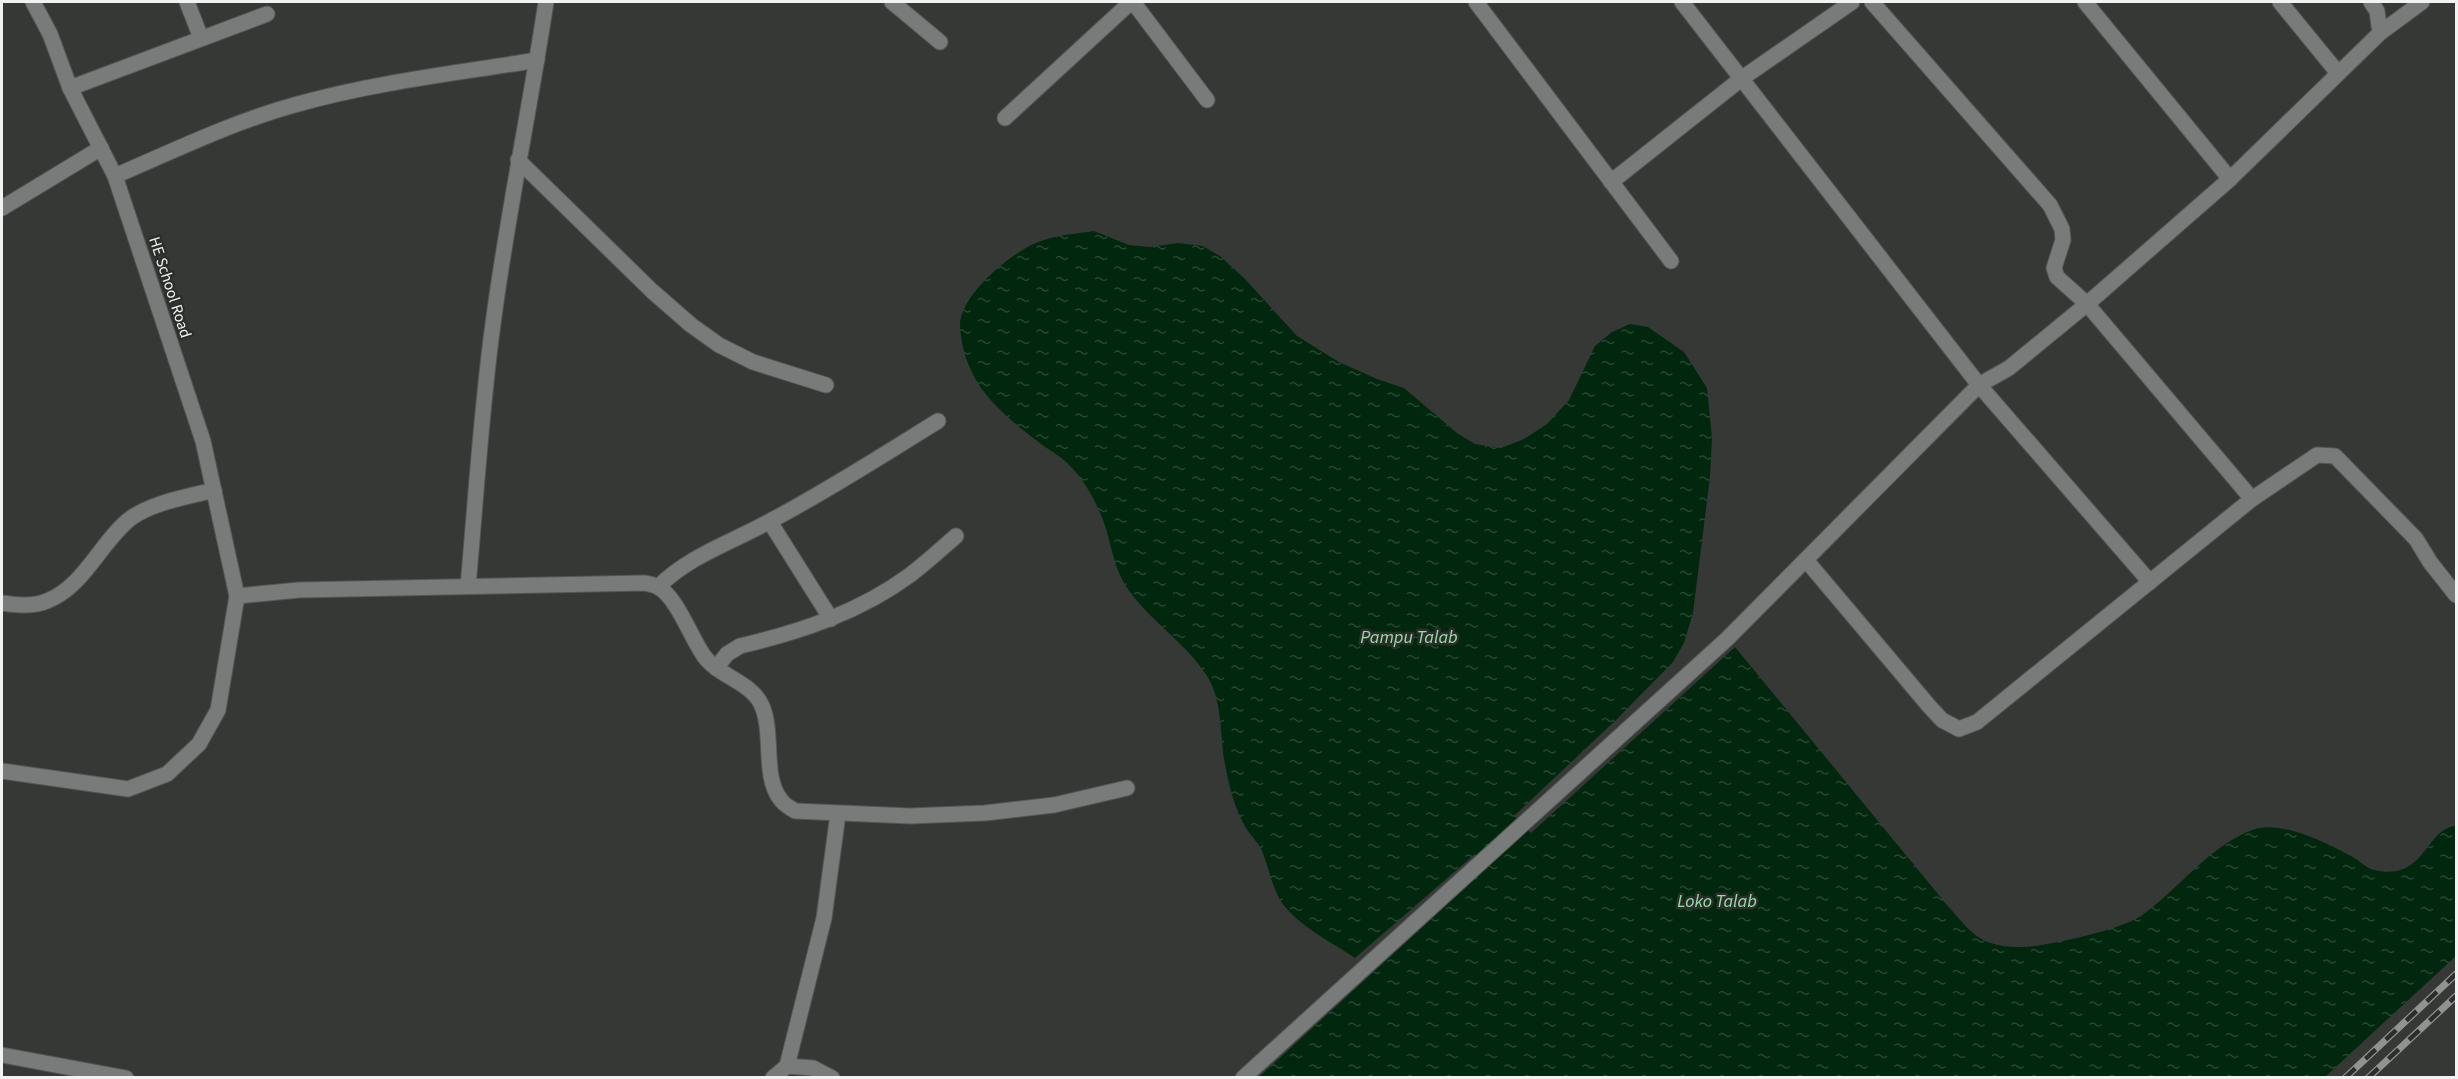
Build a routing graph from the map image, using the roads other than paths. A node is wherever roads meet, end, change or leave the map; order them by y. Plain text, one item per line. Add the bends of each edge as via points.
1 (33, 2) edge
2 (187, 2) edge
3 (546, 2) edge
4 (892, 2) edge
5 (1132, 2) edge
6 (1476, 2) edge
7 (1682, 2) edge
8 (1852, 2) edge
9 (1872, 2) edge
10 (2085, 2) edge
11 (2280, 2) edge
12 (2371, 2) edge
13 (2422, 2) edge
14 (267, 14) dead end
15 (2380, 33) junction
16 (201, 38) junction
17 (940, 42) dead end
18 (537, 60) junction
19 (2338, 73) junction
20 (1741, 79) junction
21 (70, 88) junction
22 (1207, 100) dead end
23 (1005, 118) dead end
24 (101, 148) junction
25 (518, 160) junction
26 (115, 176) junction
27 (2230, 179) junction
28 (1611, 182) junction
29 (2, 208) edge
30 (1671, 261) dead end
31 (2087, 304) junction
32 (1979, 385) junction
33 (826, 386) dead end
34 (938, 421) dead end
35 (214, 490) junction
36 (2252, 499) junction
37 (770, 522) junction
38 (956, 536) dead end
39 (1806, 560) junction
40 (2150, 582) junction
41 (468, 586) junction
42 (658, 587) junction
43 (2457, 595) edge
44 (237, 596) junction
45 (2, 603) edge
46 (831, 619) junction
47 (716, 668) junction
48 (2, 771) edge
49 (1127, 788) dead end
50 (838, 814) junction
51 (2, 1055) edge
52 (787, 1066) junction
53 (126, 1077) edge
54 (773, 1077) edge
55 (831, 1077) edge
56 (1242, 1077) edge

1 - 21 street, HE School Road
2 - 16 street
3 - 18 street
4 - 17 street
5 - 22 street
5 - 23 street
6 - 28 street
7 - 20 street
8 - 20 street
9 - 31 street via 2050,205 2062,229 2063,240 2054,268 2057,278
10 - 27 street
11 - 19 street
12 - 15 street via 2377,11
13 - 15 street
14 - 16 street
15 - 19 street
16 - 21 street
18 - 25 street
18 - 26 street via 367,88 297,104 217,132
19 - 27 street
20 - 28 street
20 - 32 street
21 - 24 street, HE School Road
24 - 26 street, HE School Road
24 - 29 street
25 - 33 street via 691,326 753,362
25 - 41 street via 492,326
26 - 35 street, HE School Road via 203,441
27 - 31 street
28 - 30 street
31 - 32 street via 2009,368
31 - 36 street
32 - 39 street
32 - 40 street
34 - 37 street
35 - 44 street, HE School Road
35 - 45 street via 153,507 133,517 116,531 70,586 47,602
36 - 40 street
36 - 43 street via 2317,456 2336,456 2416,539
37 - 42 street via 696,557
37 - 46 street
38 - 46 street via 909,575
39 - 40 street via 1929,706 1942,720 1959,729 1977,722
39 - 56 street via 1727,639
41 - 42 street via 645,583
41 - 44 street
42 - 47 street via 668,595 704,657
44 - 48 street via 219,710 200,744 167,774 128,789
46 - 47 street via 740,646
47 - 50 street via 749,690 761,704 767,720 772,786 781,801 795,811
49 - 50 street via 1054,805 986,813
50 - 52 street via 824,918
51 - 53 street
52 - 54 street
52 - 55 street via 813,1068

